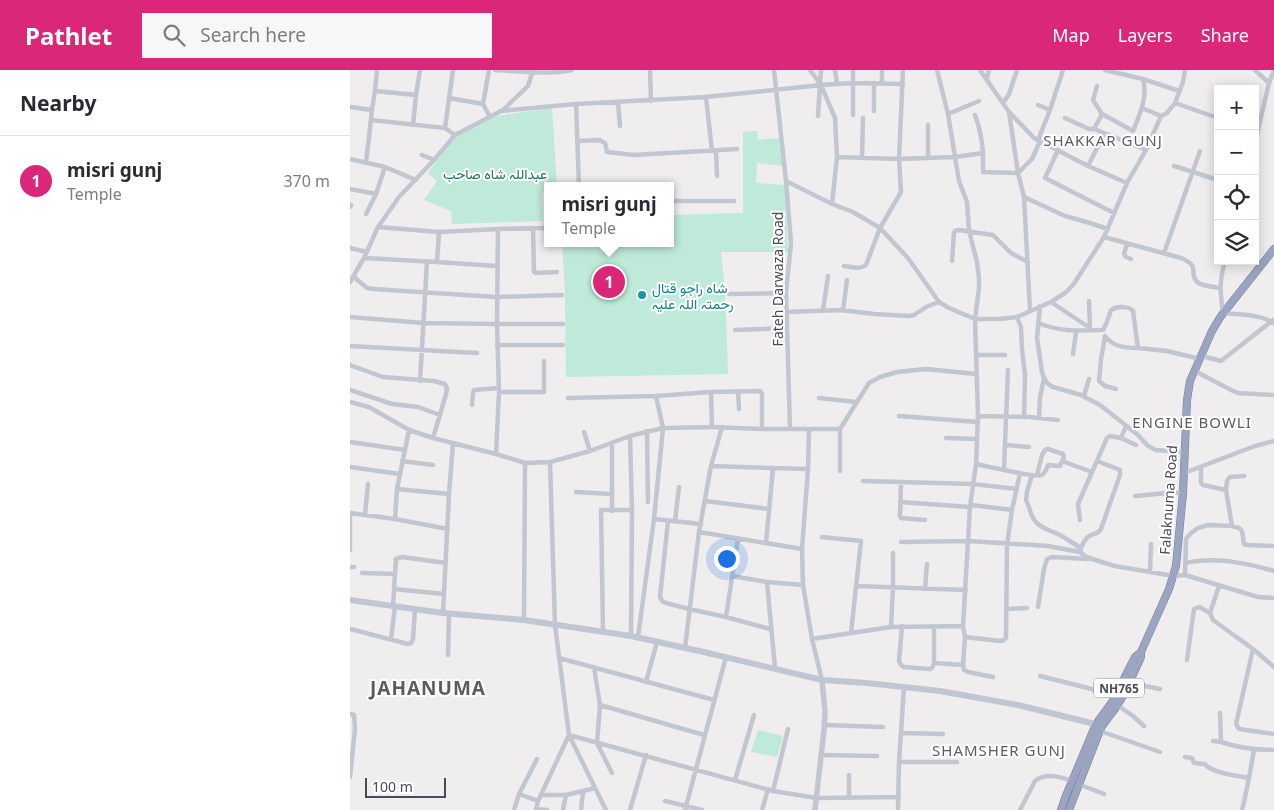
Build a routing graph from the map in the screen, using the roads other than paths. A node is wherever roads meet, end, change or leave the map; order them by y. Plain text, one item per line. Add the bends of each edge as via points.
1 (377, 70) edge
2 (420, 70) edge
3 (453, 70) edge
4 (489, 70) edge
5 (494, 70) edge
6 (572, 70) edge
7 (650, 70) edge
8 (774, 70) edge
9 (810, 70) edge
10 (821, 70) edge
11 (835, 70) edge
12 (853, 70) edge
13 (882, 70) edge
14 (903, 70) edge
15 (937, 70) edge
16 (980, 70) edge
17 (989, 70) edge
18 (1017, 70) edge
19 (1063, 70) edge
20 (1106, 70) edge
21 (1185, 70) edge
22 (1255, 70) edge
23 (521, 71) edge
24 (563, 71) edge
25 (1274, 71) edge
26 (532, 73) junction
27 (987, 78) junction
28 (1143, 79) junction
29 (853, 83) junction
30 (874, 83) junction
31 (882, 83) junction
32 (1269, 83) junction
33 (821, 84) junction
34 (837, 84) junction
35 (903, 84) junction
36 (1097, 86) dead end
37 (776, 90) junction
38 (375, 91) junction
39 (1179, 91) junction
40 (416, 95) junction
41 (706, 97) junction
42 (449, 98) junction
43 (651, 101) junction
44 (979, 101) dead end
45 (618, 102) junction
46 (1003, 103) junction
47 (1175, 103) junction
48 (483, 104) junction
49 (576, 104) junction
50 (1038, 105) dead end
51 (350, 107) edge
52 (1142, 108) junction
53 (372, 110) junction
54 (1050, 110) junction
55 (874, 111) dead end
56 (500, 112) junction
57 (1009, 112) junction
58 (948, 114) junction
59 (1102, 114) junction
60 (853, 115) dead end
61 (975, 115) dead end
62 (818, 116) dead end
63 (1161, 116) junction
64 (490, 117) junction
65 (1214, 117) edge
66 (863, 118) dead end
67 (1065, 118) dead end
68 (372, 120) junction
69 (1259, 120) edge
70 (413, 125) junction
71 (928, 125) dead end
72 (620, 126) dead end
73 (445, 128) junction
74 (1094, 129) junction
75 (1104, 134) junction
76 (455, 135) junction
77 (578, 141) junction
78 (1039, 141) junction
79 (737, 149) dead end
80 (1058, 150) junction
81 (1146, 150) junction
82 (714, 151) junction
83 (1200, 151) dead end
84 (983, 153) junction
85 (422, 155) dead end
86 (837, 157) junction
87 (862, 157) junction
88 (955, 157) junction
89 (899, 158) junction
90 (928, 158) junction
91 (350, 159) edge
92 (434, 160) junction
93 (366, 163) junction
94 (1088, 166) junction
95 (1174, 166) dead end
96 (385, 167) junction
97 (1194, 172) junction
98 (1018, 173) junction
99 (718, 176) dead end
100 (1214, 179) edge
101 (416, 180) junction
102 (786, 181) junction
103 (579, 182) edge
104 (1127, 183) junction
105 (350, 189) edge
106 (376, 194) junction
107 (1024, 197) junction
108 (674, 201) edge
109 (734, 201) dead end
110 (832, 204) junction
111 (1114, 213) junction
112 (366, 214) dead end
113 (378, 227) junction
114 (533, 228) junction
115 (544, 228) edge
116 (880, 228) junction
117 (498, 229) junction
118 (1108, 229) junction
119 (969, 231) junction
120 (439, 232) junction
121 (1104, 237) junction
122 (1127, 244) junction
123 (350, 248) edge
124 (1274, 249) edge
125 (367, 252) junction
126 (1164, 253) junction
127 (364, 258) junction
128 (1131, 259) dead end
129 (952, 261) dead end
130 (427, 262) junction
131 (437, 262) junction
132 (1028, 262) junction
133 (1224, 265) edge
134 (497, 266) junction
135 (844, 266) dead end
136 (557, 272) dead end
137 (828, 276) dead end
138 (354, 277) junction
139 (847, 280) dead end
140 (350, 282) edge
141 (1220, 288) junction
142 (425, 292) junction
143 (786, 293) junction
144 (729, 294) dead end
145 (562, 295) dead end
146 (496, 297) junction
147 (1090, 301) dead end
148 (939, 302) junction
149 (1051, 302) junction
150 (1040, 306) junction
151 (823, 310) junction
152 (844, 310) junction
153 (1030, 310) junction
154 (787, 312) junction
155 (1223, 313) junction
156 (350, 317) edge
157 (1017, 317) junction
158 (975, 319) junction
159 (1273, 321) edge
160 (423, 323) junction
161 (1038, 323) junction
162 (497, 324) junction
163 (563, 324) dead end
164 (787, 328) junction
165 (1090, 329) junction
166 (735, 330) dead end
167 (1103, 330) junction
168 (1076, 332) junction
169 (1105, 337) junction
170 (497, 345) junction
171 (563, 345) dead end
172 (350, 346) edge
173 (1138, 348) junction
174 (422, 351) junction
175 (477, 353) dead end
176 (1073, 354) dead end
177 (976, 356) junction
178 (1005, 356) dead end
179 (1201, 357) junction
180 (544, 361) dead end
181 (350, 365) edge
182 (1008, 370) dead end
183 (1195, 371) junction
184 (976, 374) junction
185 (1044, 378) junction
186 (1089, 379) dead end
187 (420, 381) junction
188 (1116, 389) dead end
189 (350, 390) edge
190 (499, 390) junction
191 (738, 391) junction
192 (711, 392) junction
193 (1274, 395) edge
194 (656, 396) junction
195 (1084, 396) junction
196 (568, 398) dead end
197 (819, 398) dead end
198 (350, 402) edge
199 (856, 402) junction
200 (472, 406) dead end
201 (739, 409) dead end
202 (440, 415) junction
203 (899, 416) dead end
204 (978, 416) junction
205 (1007, 417) junction
206 (1024, 417) junction
207 (1039, 418) junction
208 (1058, 420) dead end
209 (978, 422) junction
210 (1126, 426) junction
211 (712, 427) junction
212 (722, 427) junction
213 (663, 428) junction
214 (790, 428) junction
215 (762, 429) junction
216 (809, 429) junction
217 (840, 429) junction
218 (409, 430) junction
219 (647, 431) junction
220 (584, 432) dead end
221 (630, 436) junction
222 (433, 438) junction
223 (946, 438) dead end
224 (1121, 438) junction
225 (977, 439) junction
226 (1274, 441) edge
227 (350, 442) edge
228 (612, 443) junction
229 (453, 444) junction
230 (1006, 445) junction
231 (1136, 445) dead end
232 (1029, 447) dead end
233 (405, 450) junction
234 (590, 451) junction
235 (1185, 452) junction
236 (496, 454) junction
237 (402, 461) junction
238 (1062, 461) junction
239 (1097, 461) junction
240 (550, 462) junction
241 (525, 463) junction
242 (976, 464) junction
243 (433, 465) dead end
244 (712, 466) junction
245 (350, 467) edge
246 (1201, 467) junction
247 (773, 468) junction
248 (808, 469) junction
249 (1004, 469) junction
250 (840, 471) dead end
251 (1092, 472) junction
252 (1020, 473) junction
253 (1184, 473) junction
254 (400, 474) junction
255 (1034, 475) junction
256 (1244, 476) dead end
257 (863, 481) dead end
258 (901, 482) junction
259 (368, 484) dead end
260 (973, 484) junction
261 (679, 487) dead end
262 (397, 488) junction
263 (1017, 488) junction
264 (1226, 490) junction
265 (576, 492) dead end
266 (1183, 493) junction
267 (450, 494) junction
268 (611, 494) junction
269 (1135, 496) dead end
270 (705, 501) junction
271 (648, 502) dead end
272 (900, 502) junction
273 (970, 506) junction
274 (769, 509) junction
275 (632, 510) junction
276 (1012, 510) junction
277 (612, 511) junction
278 (350, 513) edge
279 (365, 515) junction
280 (396, 519) junction
281 (654, 519) junction
282 (925, 520) dead end
283 (1080, 520) dead end
284 (668, 521) junction
285 (675, 521) junction
286 (701, 524) junction
287 (1232, 526) junction
288 (448, 529) junction
289 (699, 532) junction
290 (738, 538) junction
291 (822, 538) dead end
292 (968, 541) junction
293 (901, 542) dead end
294 (766, 543) junction
295 (1007, 544) junction
296 (1151, 544) dead end
297 (1274, 546) edge
298 (802, 549) junction
299 (350, 550) edge
300 (1080, 550) junction
301 (893, 553) dead end
302 (1092, 559) junction
303 (1185, 562) junction
304 (446, 563) junction
305 (927, 564) dead end
306 (1274, 571) edge
307 (1150, 572) junction
308 (362, 573) dead end
309 (395, 574) junction
310 (1185, 575) junction
311 (732, 576) junction
312 (1174, 576) junction
313 (767, 582) junction
314 (803, 585) junction
315 (856, 586) junction
316 (1219, 586) junction
317 (893, 587) junction
318 (394, 589) junction
319 (924, 589) junction
320 (966, 590) junction
321 (444, 594) junction
322 (1274, 598) edge
323 (350, 600) edge
324 (394, 606) junction
325 (1038, 607) dead end
326 (1027, 608) dead end
327 (415, 609) junction
328 (689, 609) junction
329 (1006, 609) junction
330 (446, 613) junction
331 (1210, 613) junction
332 (726, 617) junction
333 (524, 620) junction
334 (555, 625) junction
335 (891, 626) junction
336 (902, 626) junction
337 (963, 626) junction
338 (934, 627) junction
339 (770, 628) junction
340 (350, 629) edge
341 (603, 632) junction
342 (851, 633) junction
343 (631, 636) junction
344 (638, 637) junction
345 (965, 637) junction
346 (391, 639) junction
347 (812, 639) junction
348 (657, 642) junction
349 (685, 648) junction
350 (1253, 648) junction
351 (1141, 652) junction
352 (448, 655) dead end
353 (726, 657) junction
354 (559, 658) junction
355 (1187, 660) dead end
356 (934, 663) junction
357 (963, 665) junction
358 (594, 667) junction
359 (1274, 667) edge
360 (774, 668) junction
361 (1040, 676) dead end
362 (993, 677) dead end
363 (822, 680) junction
364 (1131, 680) junction
365 (646, 682) junction
366 (904, 687) junction
367 (1160, 689) dead end
368 (714, 700) junction
369 (1114, 701) junction
370 (600, 705) junction
371 (1220, 712) dead end
372 (350, 714) edge
373 (754, 714) dead end
374 (824, 726) junction
375 (883, 726) dead end
376 (1144, 726) dead end
377 (1099, 727) junction
378 (788, 730) dead end
379 (902, 733) junction
380 (943, 734) dead end
381 (1274, 734) edge
382 (569, 735) junction
383 (704, 735) junction
384 (352, 737) edge
385 (1213, 741) dead end
386 (1221, 742) junction
387 (597, 743) junction
388 (1254, 750) junction
389 (1274, 750) edge
390 (1160, 752) dead end
391 (646, 755) junction
392 (821, 755) junction
393 (877, 756) dead end
394 (1185, 757) dead end
395 (537, 759) dead end
396 (899, 762) junction
397 (957, 762) dead end
398 (696, 769) junction
399 (612, 773) dead end
400 (849, 775) dead end
401 (350, 777) edge
402 (1249, 778) junction
403 (735, 780) junction
404 (1075, 782) junction
405 (595, 788) junction
406 (770, 790) junction
407 (583, 792) junction
408 (519, 794) junction
409 (1104, 794) dead end
410 (541, 795) junction
411 (566, 796) junction
412 (899, 797) junction
413 (817, 798) junction
414 (849, 798) junction
415 (538, 801) junction
416 (665, 801) dead end
417 (686, 808) edge
418 (514, 810) edge
419 (536, 810) edge
420 (547, 810) edge
421 (563, 810) edge
422 (581, 810) edge
423 (606, 810) edge
424 (630, 810) edge
425 (702, 810) edge
426 (762, 810) edge
427 (816, 810) edge
428 (898, 810) edge
429 (1020, 810) edge
430 (1061, 810) edge
431 (1069, 810) edge
432 (1242, 810) edge

1 - 38 street
2 - 40 street
3 - 42 street
4 - 48 street
5 - 23 street
6 - 24 street
7 - 43 street
8 - 37 street, Fateh Darwaza Road
9 - 33 street
10 - 33 street
11 - 34 street
12 - 29 street
13 - 31 street
14 - 35 street
15 - 58 street
16 - 27 street
17 - 27 street
18 - 46 street via 1010,94
19 - 54 street
20 - 28 street
21 - 39 street
22 - 32 street
23 - 26 street
24 - 26 street
25 - 32 street
26 - 56 street via 528,86
27 - 46 street
28 - 39 street
28 - 52 street via 1146,88
29 - 30 street
29 - 34 street
29 - 60 street
30 - 31 street
30 - 55 street
31 - 35 street
32 - 69 street
33 - 34 street
33 - 37 street
33 - 62 street
33 - 86 street via 835,118
35 - 89 street
36 - 59 street via 1093,100
37 - 41 street
37 - 102 street, Fateh Darwaza Road
38 - 40 street
38 - 53 street
39 - 47 street
40 - 70 street
41 - 43 street
41 - 82 street
42 - 48 street
42 - 73 street
43 - 45 street
44 - 58 street
45 - 49 street
45 - 72 street
46 - 57 street
47 - 63 street
47 - 65 street
48 - 64 street
49 - 56 street
49 - 77 street
50 - 54 street
51 - 53 street
52 - 59 street via 1133,131
52 - 63 street
53 - 68 street
54 - 78 street
56 - 64 street
57 - 78 street
57 - 98 street
58 - 88 street
59 - 74 street
61 - 84 street
63 - 81 street
64 - 76 street
66 - 87 street
67 - 74 street
68 - 70 street
68 - 93 street
70 - 73 street
71 - 90 street
73 - 76 street
74 - 75 street
75 - 81 street
75 - 94 street
76 - 92 street
77 - 82 street via 599,140 605,143 607,152 634,155
77 - 103 street
78 - 80 street
78 - 98 street via 1032,160
79 - 82 street
80 - 94 street
80 - 111 street via 1045,178
81 - 104 street
82 - 99 street
83 - 97 street
84 - 88 street
84 - 98 street via 983,172
85 - 92 street
86 - 87 street
86 - 110 street
87 - 89 street
88 - 90 street
88 - 119 street via 958,181 967,202
89 - 90 street
89 - 116 street via 901,192
91 - 93 street
92 - 101 street
93 - 96 street
94 - 104 street
95 - 97 street
96 - 101 street
96 - 106 street
97 - 100 street
97 - 126 street
98 - 107 street
101 - 113 street
102 - 110 street
102 - 143 street, Fateh Darwaza Road via 791,243
104 - 111 street
105 - 106 street
106 - 112 street
107 - 118 street via 1065,216
107 - 132 street
108 - 109 street
110 - 116 street
111 - 118 street
113 - 120 street
113 - 125 street
114 - 115 street
114 - 117 street
114 - 136 street via 534,272
116 - 135 street via 866,265 857,268
116 - 148 street via 908,258
117 - 120 street
117 - 134 street
118 - 121 street
119 - 129 street via 955,231
119 - 132 street via 993,235 1011,253
119 - 158 street via 979,278
120 - 131 street
121 - 122 street
121 - 149 street via 1073,285
122 - 126 street
122 - 128 street via 1124,254
123 - 125 street
124 - 155 highway, Falaknuma Road / NH765
125 - 127 street
126 - 141 street via 1191,264 1196,281
127 - 130 street
127 - 138 street
130 - 131 street
130 - 142 street
131 - 134 street
132 - 153 street
133 - 141 street
134 - 146 street
137 - 151 street
138 - 140 street
138 - 142 street via 367,288
139 - 152 street
141 - 155 street
142 - 146 street
142 - 160 street
143 - 144 street
143 - 154 street, Fateh Darwaza Road
145 - 146 street
146 - 162 street
147 - 165 street
148 - 152 street via 909,316
148 - 158 street
149 - 150 street
149 - 165 street
150 - 153 street
150 - 161 street
151 - 152 street
151 - 154 street
153 - 157 street
154 - 164 street, Fateh Darwaza Road
155 - 159 street
155 - 179 highway, Falaknuma Road / NH765
156 - 160 street
157 - 158 street
157 - 206 street via 1021,327 1025,375
158 - 177 street
159 - 179 street via 1221,361
160 - 162 street
160 - 174 street
161 - 168 street
161 - 185 street via 1037,338
162 - 163 street
162 - 170 street
164 - 166 street
164 - 214 street, Fateh Darwaza Road
165 - 167 street
165 - 168 street
167 - 169 street
167 - 173 street via 1111,310 1131,309
168 - 176 street
169 - 173 street via 1115,345
169 - 188 street via 1099,381
170 - 171 street
170 - 190 street
172 - 174 street
173 - 179 street
174 - 175 street
174 - 187 street
177 - 178 street
177 - 184 street
179 - 183 highway, Falaknuma Road / NH765
180 - 190 street via 544,392
181 - 187 street via 383,377
182 - 205 street
183 - 193 street via 1238,393
183 - 235 highway, Falaknuma Road / NH765 via 1187,400
184 - 199 street via 926,369 897,372 869,383
184 - 204 street
185 - 195 street via 1053,387
185 - 207 street
186 - 195 street
187 - 202 street via 446,386
189 - 202 street
190 - 200 street via 474,390
190 - 236 street
191 - 192 street
191 - 201 street
191 - 215 street via 761,392
192 - 194 street
192 - 211 street
194 - 196 street
194 - 213 street
195 - 210 street
197 - 199 street
198 - 218 street via 369,407
199 - 217 street
202 - 222 street
203 - 209 street
204 - 205 street
204 - 209 street
205 - 206 street
205 - 230 street
206 - 207 street
207 - 208 street
209 - 225 street
210 - 224 street
210 - 235 street via 1152,448
211 - 212 street
211 - 213 street
212 - 215 street
212 - 244 street
213 - 219 street
213 - 281 street
214 - 215 street
214 - 216 street
216 - 217 street
216 - 248 street
217 - 250 street
218 - 222 street
218 - 233 street
219 - 221 street
219 - 271 street
220 - 234 street
221 - 228 street
221 - 275 street
222 - 229 street
223 - 225 street
224 - 231 street
224 - 239 street via 1107,438
225 - 242 street
226 - 246 street
227 - 233 street
228 - 234 street
228 - 268 street
229 - 236 street
229 - 267 street
230 - 232 street
230 - 249 street
233 - 237 street
234 - 240 street
235 - 253 highway, Falaknuma Road / NH765
236 - 241 street
237 - 243 street
237 - 254 street
238 - 251 street
238 - 255 street via 1059,466 1048,465 1043,474
238 - 255 street via 1063,454 1046,449
239 - 251 street
239 - 300 street via 1121,472 1101,529 1089,536
240 - 241 street
240 - 334 street
241 - 333 street
242 - 249 street
242 - 260 street
244 - 247 street
244 - 270 street
245 - 254 street
246 - 253 street
246 - 264 street via 1203,485
247 - 248 street
247 - 274 street
248 - 298 street
249 - 252 street
251 - 283 street via 1077,505
252 - 255 street
252 - 263 street
253 - 266 highway, Falaknuma Road / NH765
254 - 262 street
255 - 300 street via 1026,500 1031,515 1042,527
256 - 264 street via 1230,477
257 - 258 street
258 - 260 street
258 - 272 street
259 - 279 street
260 - 263 street
260 - 273 street
261 - 285 street
262 - 267 street
262 - 280 street
263 - 276 street
264 - 287 street
265 - 268 street
266 - 269 street
266 - 312 highway, Falaknuma Road / NH765
267 - 288 street
268 - 277 street
270 - 274 street
270 - 286 street
272 - 273 street
272 - 282 street via 901,518
273 - 276 street
273 - 292 street
274 - 294 street
275 - 277 street
275 - 343 street
276 - 295 street
277 - 341 street via 601,510
278 - 279 street
278 - 299 street
279 - 280 street
280 - 288 street
281 - 284 street
281 - 344 street
284 - 285 street
284 - 328 street via 660,597 666,603
285 - 286 street
286 - 289 street
287 - 297 street via 1242,531 1243,542 1247,545
287 - 303 street via 1208,525 1191,533 1186,540
288 - 304 street
289 - 290 street
289 - 328 street
290 - 294 street
290 - 311 street
291 - 315 street via 861,541
292 - 293 street
292 - 295 street
292 - 320 street
294 - 298 street
295 - 300 street
295 - 329 street
296 - 307 street
298 - 314 street
300 - 302 street
301 - 317 street
302 - 307 street
302 - 325 street via 1046,559
303 - 306 street via 1222,561
303 - 310 street
304 - 309 street via 398,557
304 - 321 street
305 - 319 street
307 - 312 street
308 - 309 street
309 - 318 street
310 - 312 street
310 - 316 street
311 - 313 street
311 - 332 street
312 - 351 highway, Falaknuma Road / NH765
313 - 314 street
313 - 339 street
314 - 347 street
315 - 317 street
315 - 342 street
316 - 322 street
316 - 331 street
317 - 319 street
317 - 335 street
318 - 321 street
318 - 324 street
319 - 320 street
320 - 337 street
321 - 330 street
323 - 324 main road
324 - 327 main road
324 - 346 street
326 - 329 street
327 - 330 main road
327 - 346 street via 412,642 408,644
328 - 332 street
328 - 349 street
329 - 345 street via 1004,640
330 - 333 main road
330 - 352 street
331 - 350 street via 1213,620
331 - 355 street via 1199,607 1194,609
332 - 339 street
333 - 334 main road
334 - 341 main road
334 - 354 street
335 - 336 street
335 - 342 street
336 - 338 street
336 - 356 street via 901,665 930,669
337 - 338 street
337 - 345 street
338 - 356 street
339 - 360 street
340 - 346 street
341 - 343 main road
342 - 347 street
343 - 344 main road
344 - 348 main road
345 - 357 street
347 - 363 street
348 - 349 main road
348 - 365 street
349 - 353 main road
350 - 359 street
350 - 381 street via 1236,724 1239,729
351 - 364 highway, Falaknuma Road / NH765
351 - 369 highway, Falaknuma Road / NH765 via 1135,656
353 - 360 main road
353 - 368 street
354 - 358 street
354 - 382 street
356 - 357 street
357 - 362 street via 965,672
358 - 365 street
358 - 370 street
360 - 363 main road
361 - 369 street via 1100,692
363 - 366 main road
363 - 374 street
364 - 367 street
364 - 369 highway, Falaknuma Road / NH765
365 - 368 street
366 - 377 main road via 1018,705
366 - 379 street
368 - 383 street
369 - 376 street
369 - 377 highway, Falaknuma Road / NH765
370 - 383 street
370 - 387 street
371 - 386 street
372 - 384 street via 355,718
373 - 403 street
374 - 375 street
374 - 392 street
377 - 390 street
377 - 404 highway, Falaknuma Road / NH765
378 - 406 street
379 - 380 street
379 - 396 street
382 - 387 street
382 - 405 street
382 - 410 street
383 - 398 street
384 - 401 street
385 - 386 street
386 - 388 street
387 - 391 street
387 - 399 street
388 - 389 street
388 - 402 street
391 - 398 street
391 - 424 street
392 - 393 street
392 - 413 street
394 - 402 street via 1220,772
395 - 408 street
396 - 397 street
396 - 412 street
398 - 403 street
398 - 417 street
400 - 414 street
402 - 432 street
403 - 406 street
404 - 409 street
404 - 429 street via 1056,776 1038,778
404 - 430 highway, Falaknuma Road / NH765
404 - 431 highway, Falaknuma Road / NH765
405 - 407 street
405 - 423 street
406 - 413 street
406 - 426 street
407 - 411 street
407 - 422 street
408 - 415 street
408 - 418 street
410 - 411 street
410 - 415 street
411 - 421 street
412 - 414 street
412 - 428 street
413 - 414 street
413 - 427 street
415 - 419 street
416 - 417 street
417 - 425 street
419 - 420 street

